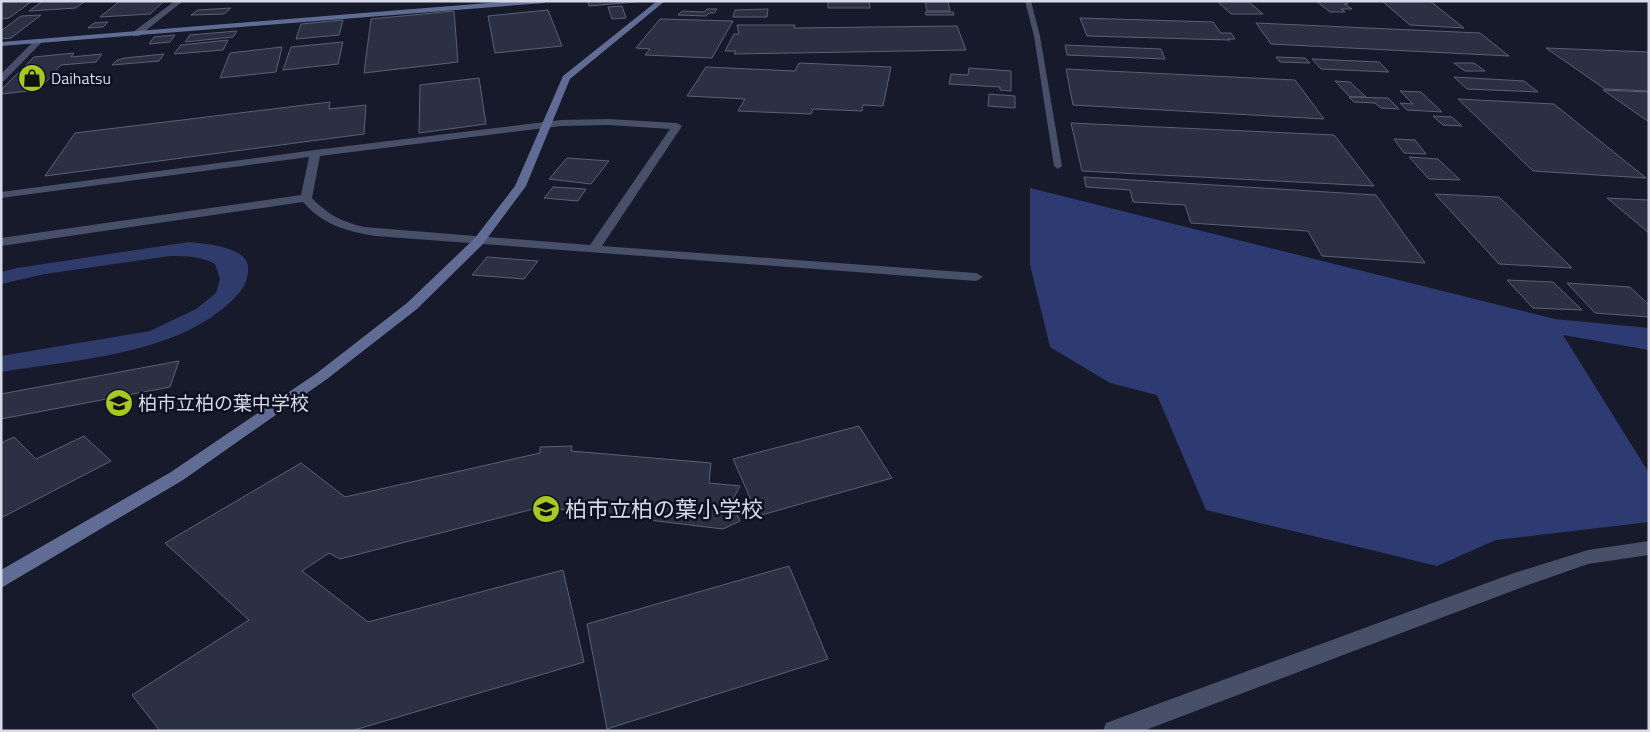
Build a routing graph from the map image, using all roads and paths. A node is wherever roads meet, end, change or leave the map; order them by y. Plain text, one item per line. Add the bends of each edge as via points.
1 (180, 1) edge
2 (544, 1) edge
3 (662, 1) edge
4 (1028, 1) edge
5 (136, 34) junction
6 (38, 41) junction
7 (1, 44) edge
8 (1, 79) edge
9 (547, 125) junction
10 (315, 153) junction
11 (1058, 166) dead end
12 (1, 195) edge
13 (306, 198) junction
14 (479, 241) junction
15 (1, 242) edge
16 (594, 249) junction
17 (976, 277) dead end
18 (1649, 548) edge
19 (1, 580) edge
20 (1114, 731) edge

1 - 5 street
2 - 5 street
3 - 9 street via 566,78
4 - 11 lane via 1038,36
5 - 6 street
6 - 7 street
6 - 8 street
9 - 10 street
9 - 14 street via 520,186
9 - 16 street via 608,122 677,126
10 - 12 street
10 - 13 street
13 - 14 street via 325,217 343,227
13 - 15 street
14 - 16 street
14 - 19 street via 412,306 322,376 177,476
16 - 17 street
18 - 20 street via 1588,557 1530,576

